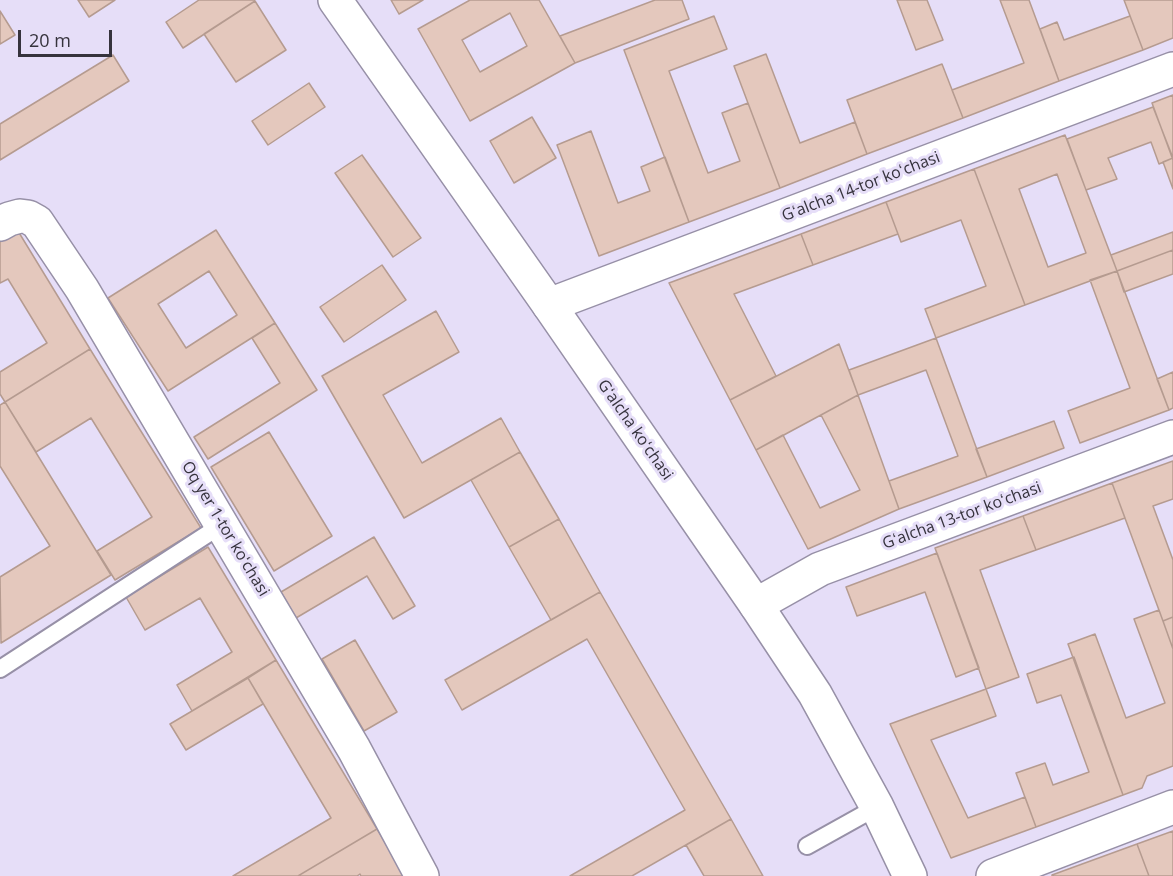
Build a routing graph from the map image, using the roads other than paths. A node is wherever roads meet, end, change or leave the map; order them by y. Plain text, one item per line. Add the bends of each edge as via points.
1 (335, 0) edge
2 (1173, 69) edge
3 (0, 224) edge
4 (549, 305) junction
5 (1173, 437) edge
6 (222, 524) junction
7 (756, 604) junction
8 (0, 669) edge
9 (877, 807) junction
10 (1173, 807) edge
11 (807, 846) dead end
12 (422, 876) edge
13 (910, 876) edge
14 (993, 876) edge

1 - 4 street, Gʻalcha koʻchasi
2 - 4 street, Gʻalcha 14-tor koʻchasi
3 - 6 street, Oq yer 1-tor koʻchasi via 20,216 37,222 82,289
4 - 7 street, Gʻalcha koʻchasi
5 - 7 street, Gʻalcha 13-tor koʻchasi via 820,569
6 - 8 lane
6 - 12 street, Oq yer 1-tor koʻchasi via 354,748
7 - 9 street, Gʻalcha koʻchasi via 815,693
9 - 11 lane
9 - 13 street, Gʻalcha koʻchasi
10 - 14 street

